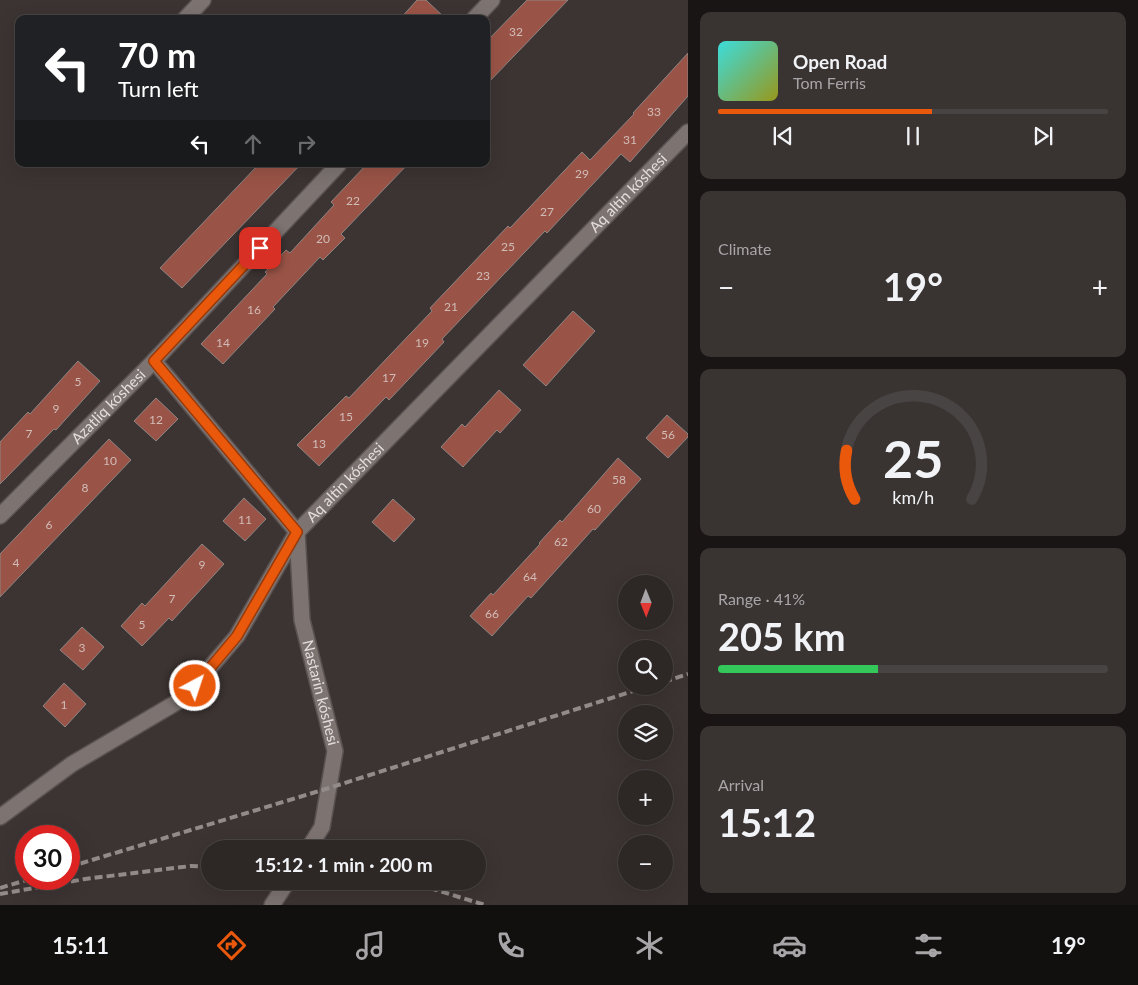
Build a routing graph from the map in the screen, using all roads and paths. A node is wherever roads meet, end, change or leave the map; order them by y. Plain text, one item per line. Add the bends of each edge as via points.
1 (203, 0) edge
2 (492, 0) edge
3 (190, 15) edge
4 (478, 15) edge
5 (688, 132) edge
6 (336, 167) edge
7 (154, 361) junction
8 (0, 516) edge
9 (297, 532) junction
10 (0, 816) edge
11 (314, 840) edge
12 (282, 890) edge
13 (272, 905) edge

1 - 3 street
2 - 4 street
5 - 9 street, Aq altin kóshesi
6 - 7 street, Azatliq kóshesi
7 - 8 street, Azatliq kóshesi
7 - 9 street
9 - 10 street, Aq altin kóshesi via 237,636 184,698 72,764
9 - 11 street, Nastarin kóshesi via 302,620 335,752 322,827
12 - 13 street

